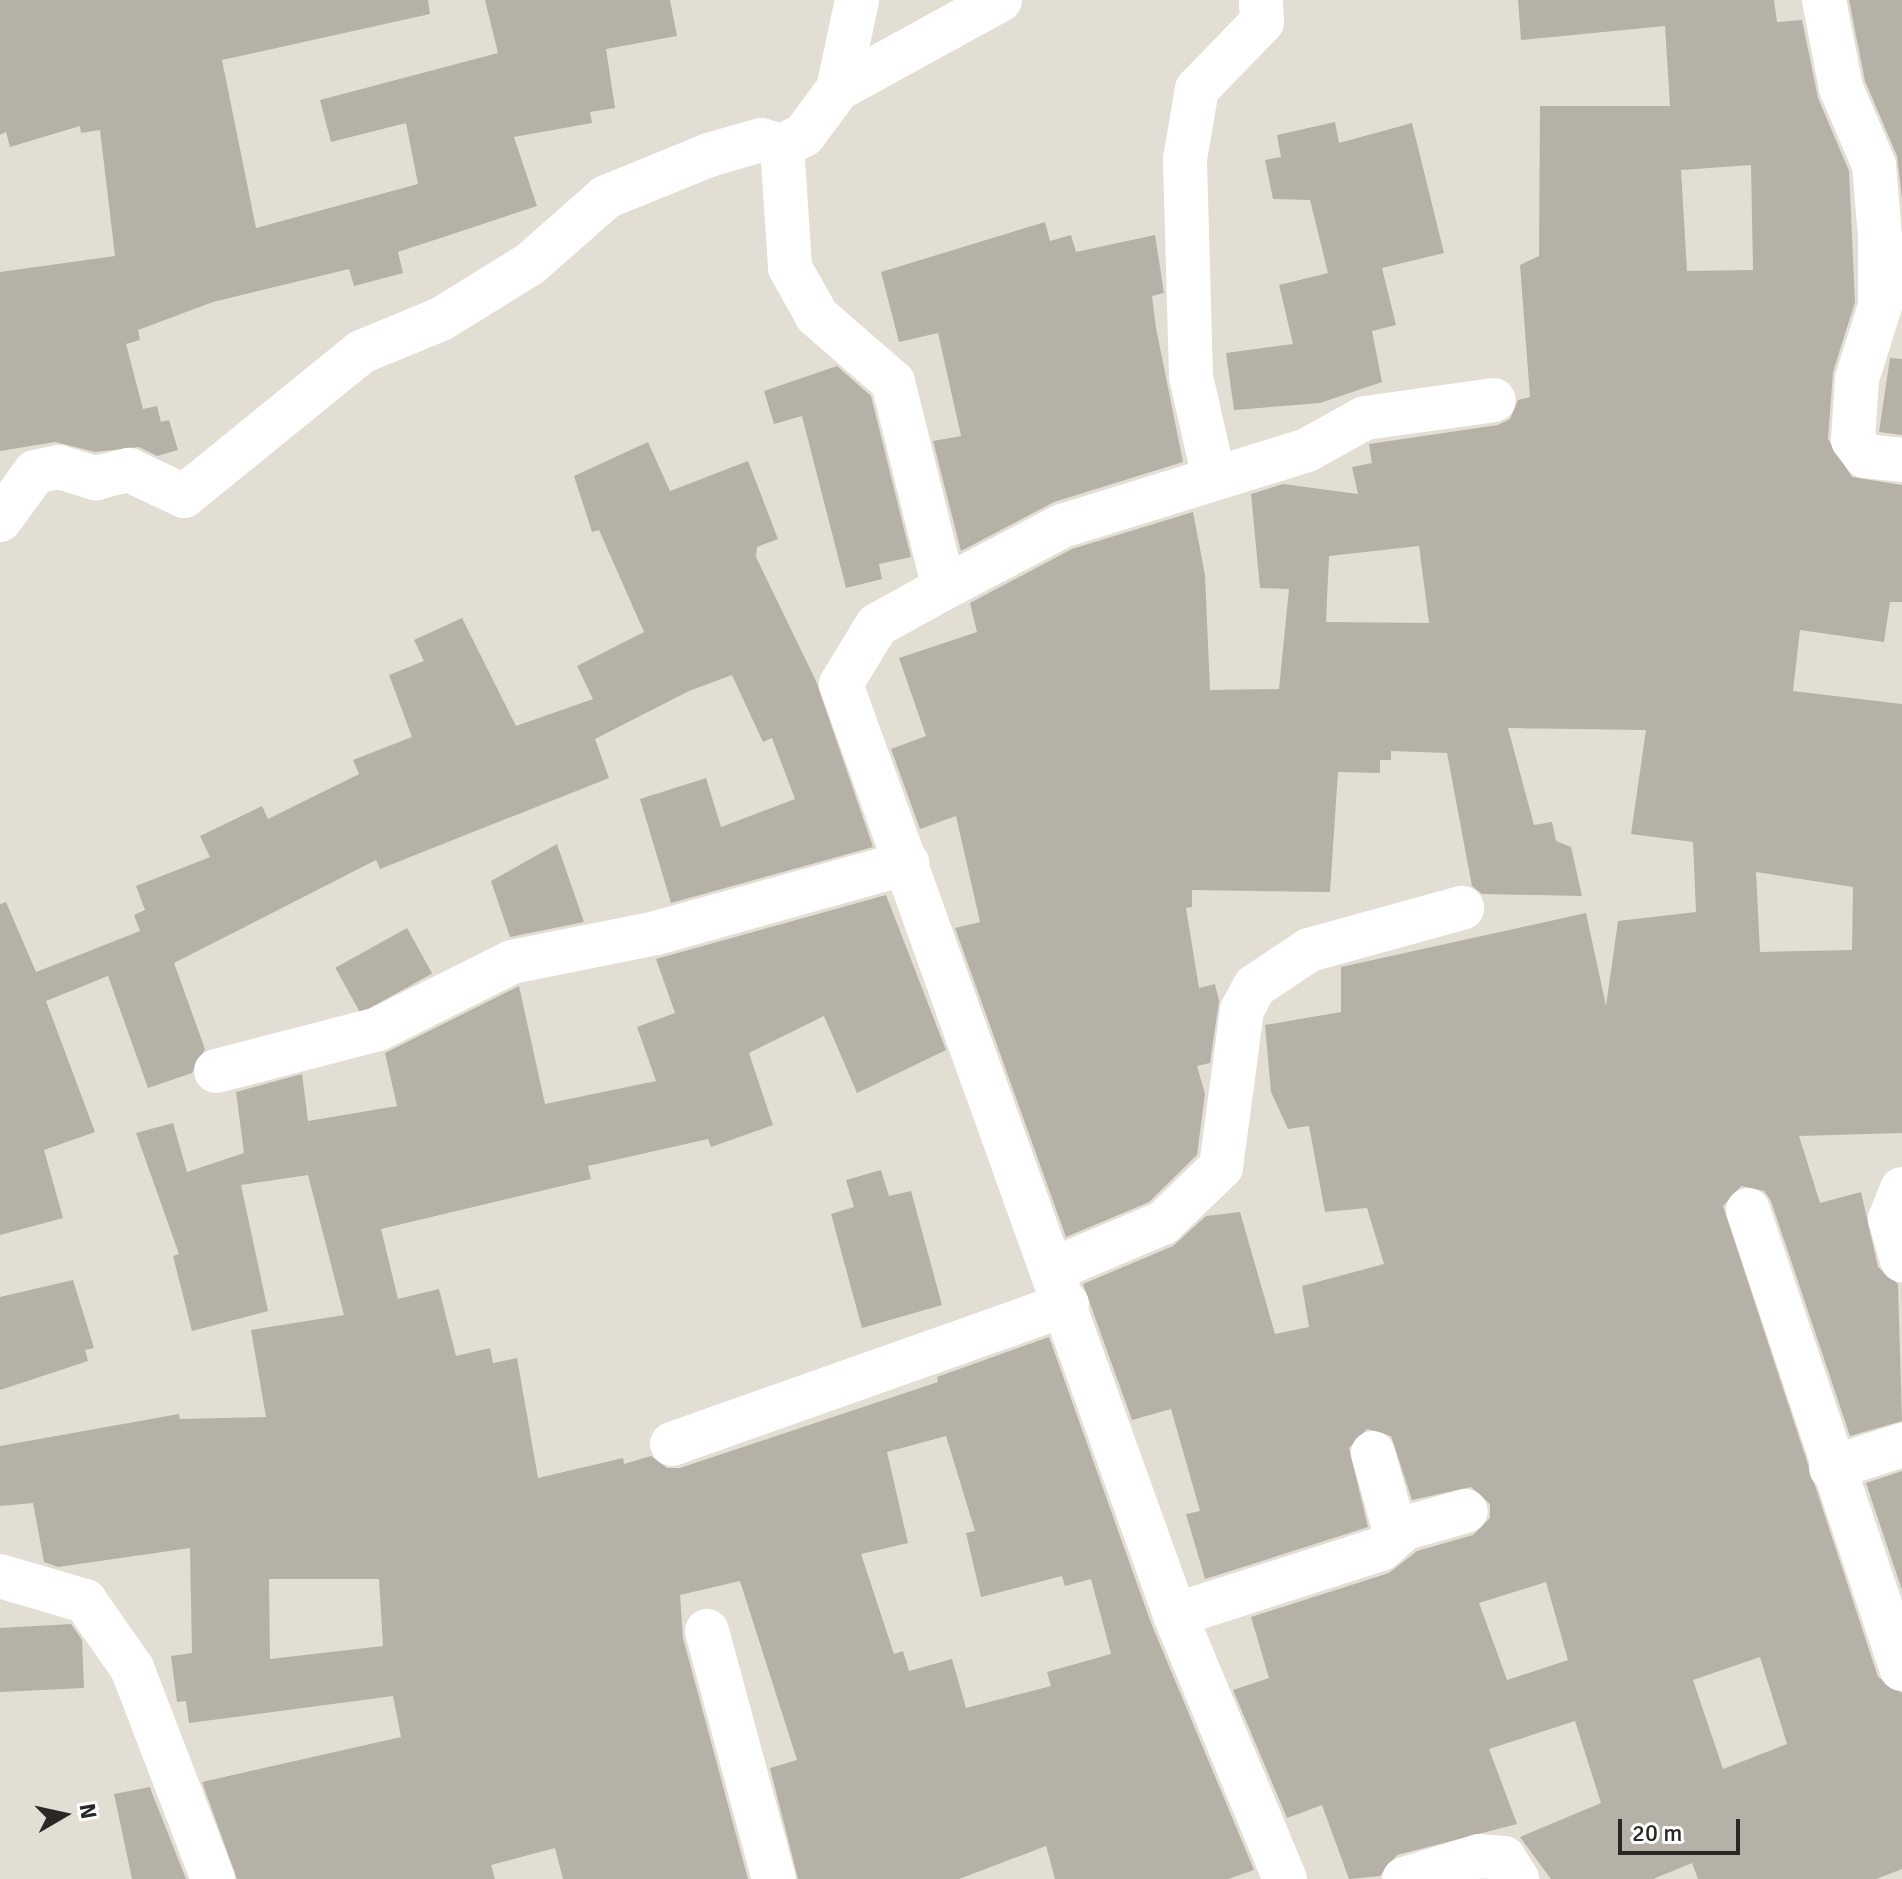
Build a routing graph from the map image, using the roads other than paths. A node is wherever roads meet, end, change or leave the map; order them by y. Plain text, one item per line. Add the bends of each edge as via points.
1 (857, 0) edge
2 (1000, 0) edge
3 (1261, 0) edge
4 (1824, 0) edge
5 (838, 89) junction
6 (782, 146) junction
7 (1494, 400) dead end
8 (1902, 460) edge
9 (1214, 478) junction
10 (0, 520) edge
11 (944, 588) junction
12 (907, 863) junction
13 (1462, 908) dead end
14 (216, 1071) dead end
15 (1902, 1189) edge
16 (1748, 1210) dead end
17 (1902, 1260) edge
18 (1061, 1286) junction
19 (672, 1444) dead end
20 (1902, 1445) edge
21 (1373, 1453) dead end
22 (1831, 1468) junction
23 (1466, 1511) dead end
24 (1396, 1535) junction
25 (0, 1576) edge
26 (1175, 1615) junction
27 (707, 1631) dead end
28 (1902, 1669) edge
29 (213, 1879) edge
30 (774, 1879) edge
31 (1285, 1879) edge
32 (1404, 1879) edge
33 (1517, 1879) edge

1 - 5 street
2 - 5 street
3 - 9 street via 1262,22 1197,89 1185,159 1191,377
4 - 8 street via 1841,88 1874,165 1880,236 1880,306 1857,379 1853,440 1865,456
5 - 6 street via 804,135
6 - 10 street via 748,144 606,197 530,264 441,319 361,352 184,496 129,470 96,478 59,467 35,472
6 - 11 street via 790,268 817,316 893,382
7 - 9 street via 1422,413 1395,409 1307,450
9 - 11 street via 1062,526
11 - 12 street via 877,625 841,684
12 - 14 street via 656,933 512,962 378,1029
12 - 18 street
13 - 18 street via 1309,950 1255,986 1242,1010 1221,1167 1163,1223
15 - 17 street via 1890,1219
16 - 22 street via 1804,1367
18 - 19 street
18 - 26 street
20 - 22 street
21 - 24 street
22 - 28 street
23 - 24 street
24 - 26 street via 1381,1549
25 - 29 street via 85,1601 132,1668
26 - 31 street
27 - 30 street
32 - 33 street via 1479,1856 1504,1858

